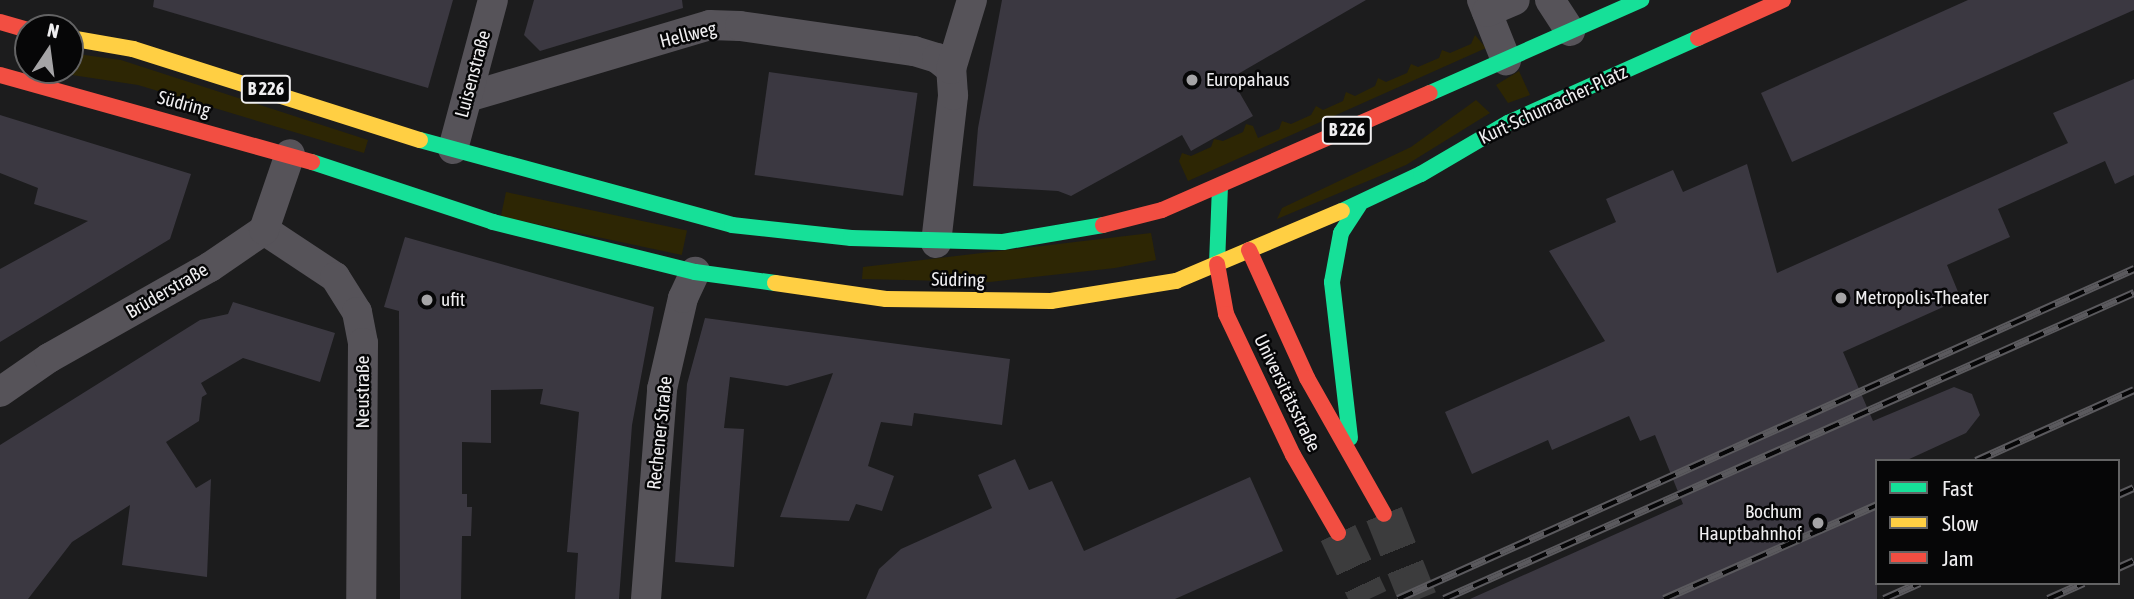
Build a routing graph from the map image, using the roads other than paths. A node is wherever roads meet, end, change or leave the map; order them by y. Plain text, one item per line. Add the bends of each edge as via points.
1 (493, 0) edge
2 (972, 0) edge
3 (1515, 0) edge
4 (1550, 0) edge
5 (1641, 0) edge
6 (1783, 0) edge
7 (1485, 6) edge
8 (1570, 31) junction
9 (84, 41) edge
10 (1506, 60) junction
11 (951, 69) junction
12 (0, 75) edge
13 (468, 97) junction
14 (290, 154) junction
15 (447, 167) junction
16 (1220, 186) junction
17 (435, 204) junction
18 (1359, 205) junction
19 (264, 230) junction
20 (789, 232) junction
21 (1243, 237) junction
22 (744, 243) dead end
23 (936, 243) junction
24 (1217, 264) junction
25 (700, 265) junction
26 (0, 392) edge
27 (1352, 454) junction
28 (1384, 514) tunnel mouth
29 (1338, 533) tunnel mouth
30 (361, 599) edge
31 (646, 599) edge

1 - 13 street, Luisenstraße
2 - 11 street
3 - 7 street
4 - 8 street
5 - 8 main road, B 226
6 - 18 main road, Kurt-Schumacher-Platz via 1508,123
7 - 10 street
8 - 10 main road, B 226
9 - 15 main road, Südring / B 226 via 171,60
10 - 16 main road, B 226
11 - 13 street, Hellweg via 937,58 914,51 710,25
11 - 23 street via 953,96
12 - 14 main road, Südring
13 - 15 street, Luisenstraße
14 - 17 main road, Südring
14 - 19 street
15 - 17 main road
15 - 20 main road, Südring / B 226 via 732,225
16 - 21 main road
16 - 23 main road, Südring / B 226 via 1162,210 1088,230 1003,242
16 - 24 main road
17 - 25 main road, Südring via 570,243
18 - 21 main road, Kurt-Schumacher-Platz
18 - 27 main road, Universitätsstraße via 1341,233 1332,282
19 - 26 street, Brüderstraße
19 - 30 street, Neustraße via 335,277 357,312 363,343
20 - 22 main road, Südring
20 - 23 main road, Südring / B 226
21 - 24 main road, Kurt-Schumacher-Platz
21 - 27 main road, Universitätsstraße via 1307,378
24 - 25 main road, Südring via 1156,285 1082,298 1015,302 886,299
24 - 29 main road, Universitätsstraße via 1226,314 1293,455
25 - 31 street, Rechener Straße via 683,298 662,389
27 - 28 main road, Universitätsstraße

